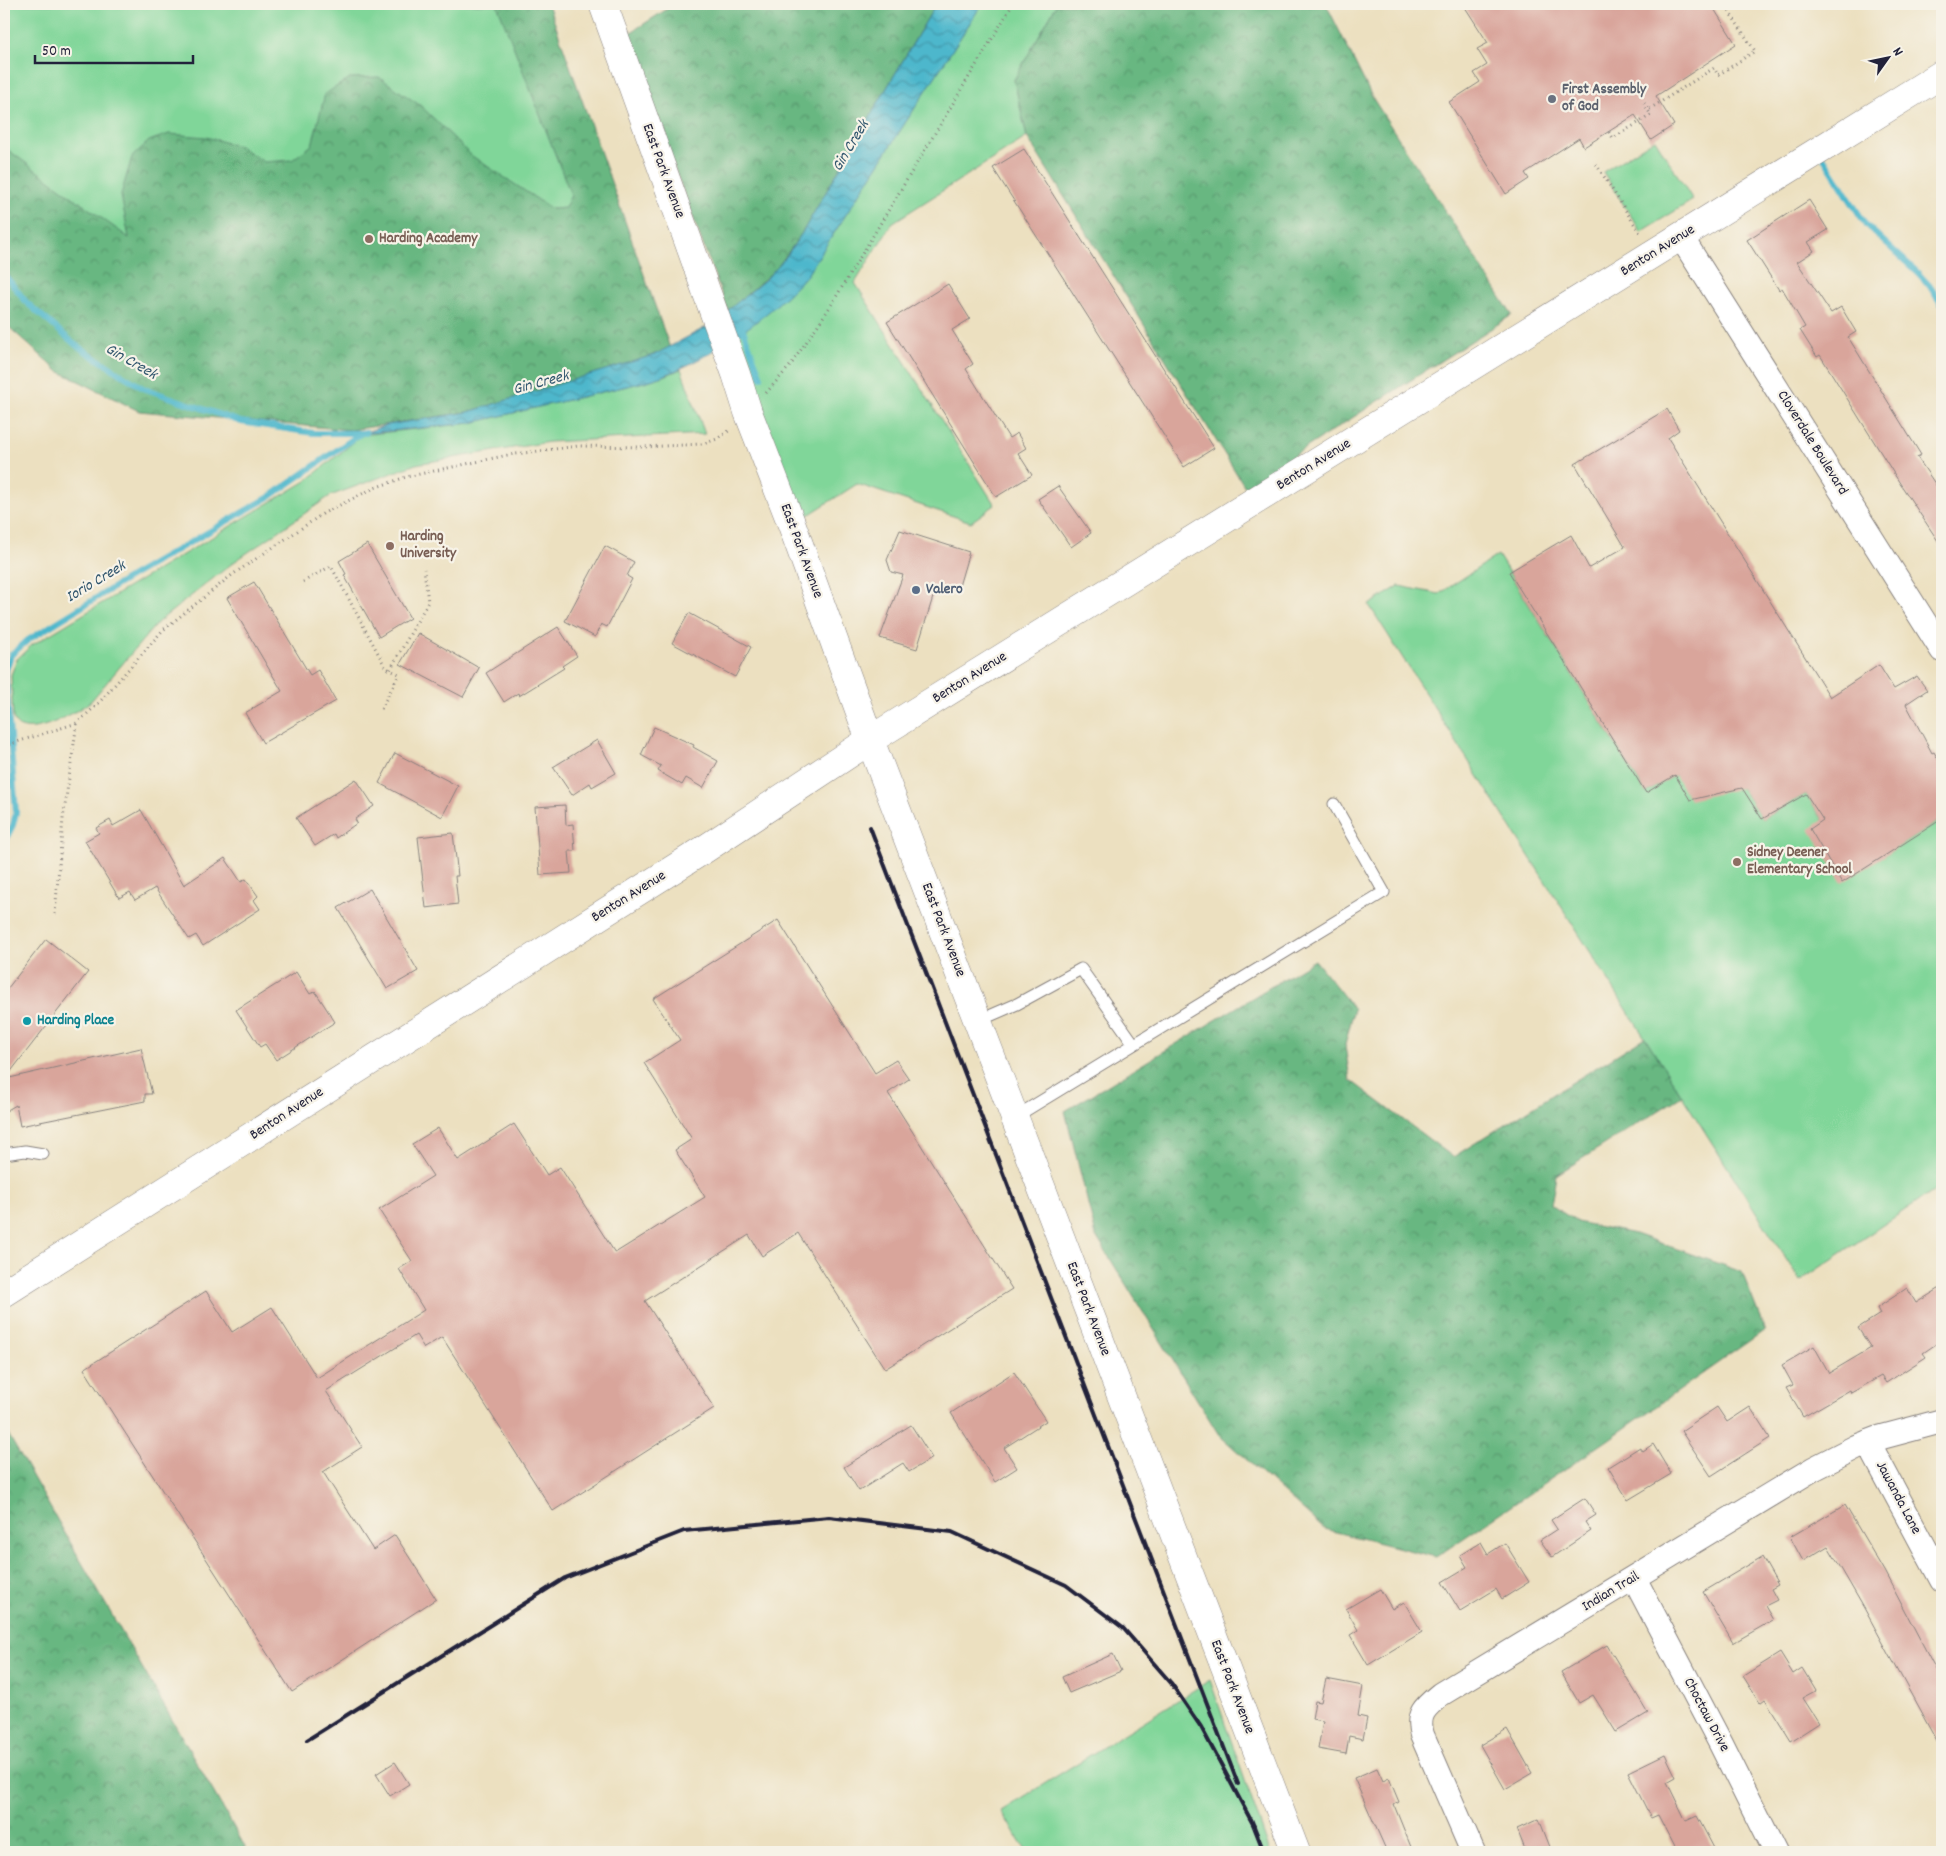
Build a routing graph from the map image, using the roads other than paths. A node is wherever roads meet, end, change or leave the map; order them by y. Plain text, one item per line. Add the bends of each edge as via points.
1 (603, 4) edge
2 (1942, 74) edge
3 (1681, 236) junction
4 (1942, 650) edge
5 (870, 740) junction
6 (1334, 804) dead end
7 (978, 1021) junction
8 (1134, 1044) junction
9 (1015, 1117) junction
10 (4, 1154) edge
11 (44, 1154) dead end
12 (4, 1293) edge
13 (1942, 1421) edge
14 (1868, 1442) junction
15 (1634, 1578) junction
16 (1942, 1580) edge
17 (1296, 1852) edge
18 (1473, 1852) edge
19 (1775, 1852) edge

1 - 5 street, East Park Avenue via 748,412
2 - 3 street, Benton Avenue
3 - 4 street, Cloverdale Boulevard
3 - 5 street, Benton Avenue
5 - 7 street, East Park Avenue
5 - 12 street, Benton Avenue via 705,849
6 - 8 lane via 1384,892
7 - 8 lane via 1017,1004 1080,969
7 - 9 street, East Park Avenue
8 - 9 lane
9 - 17 street, East Park Avenue
10 - 11 lane via 25,1151
13 - 14 street, Indian Trail
14 - 15 street, Indian Trail via 1813,1469
14 - 16 street, Jawanda Lane
15 - 18 street, Indian Trail via 1441,1694 1422,1713 1419,1724 1422,1735
15 - 19 street, Choctaw Drive

